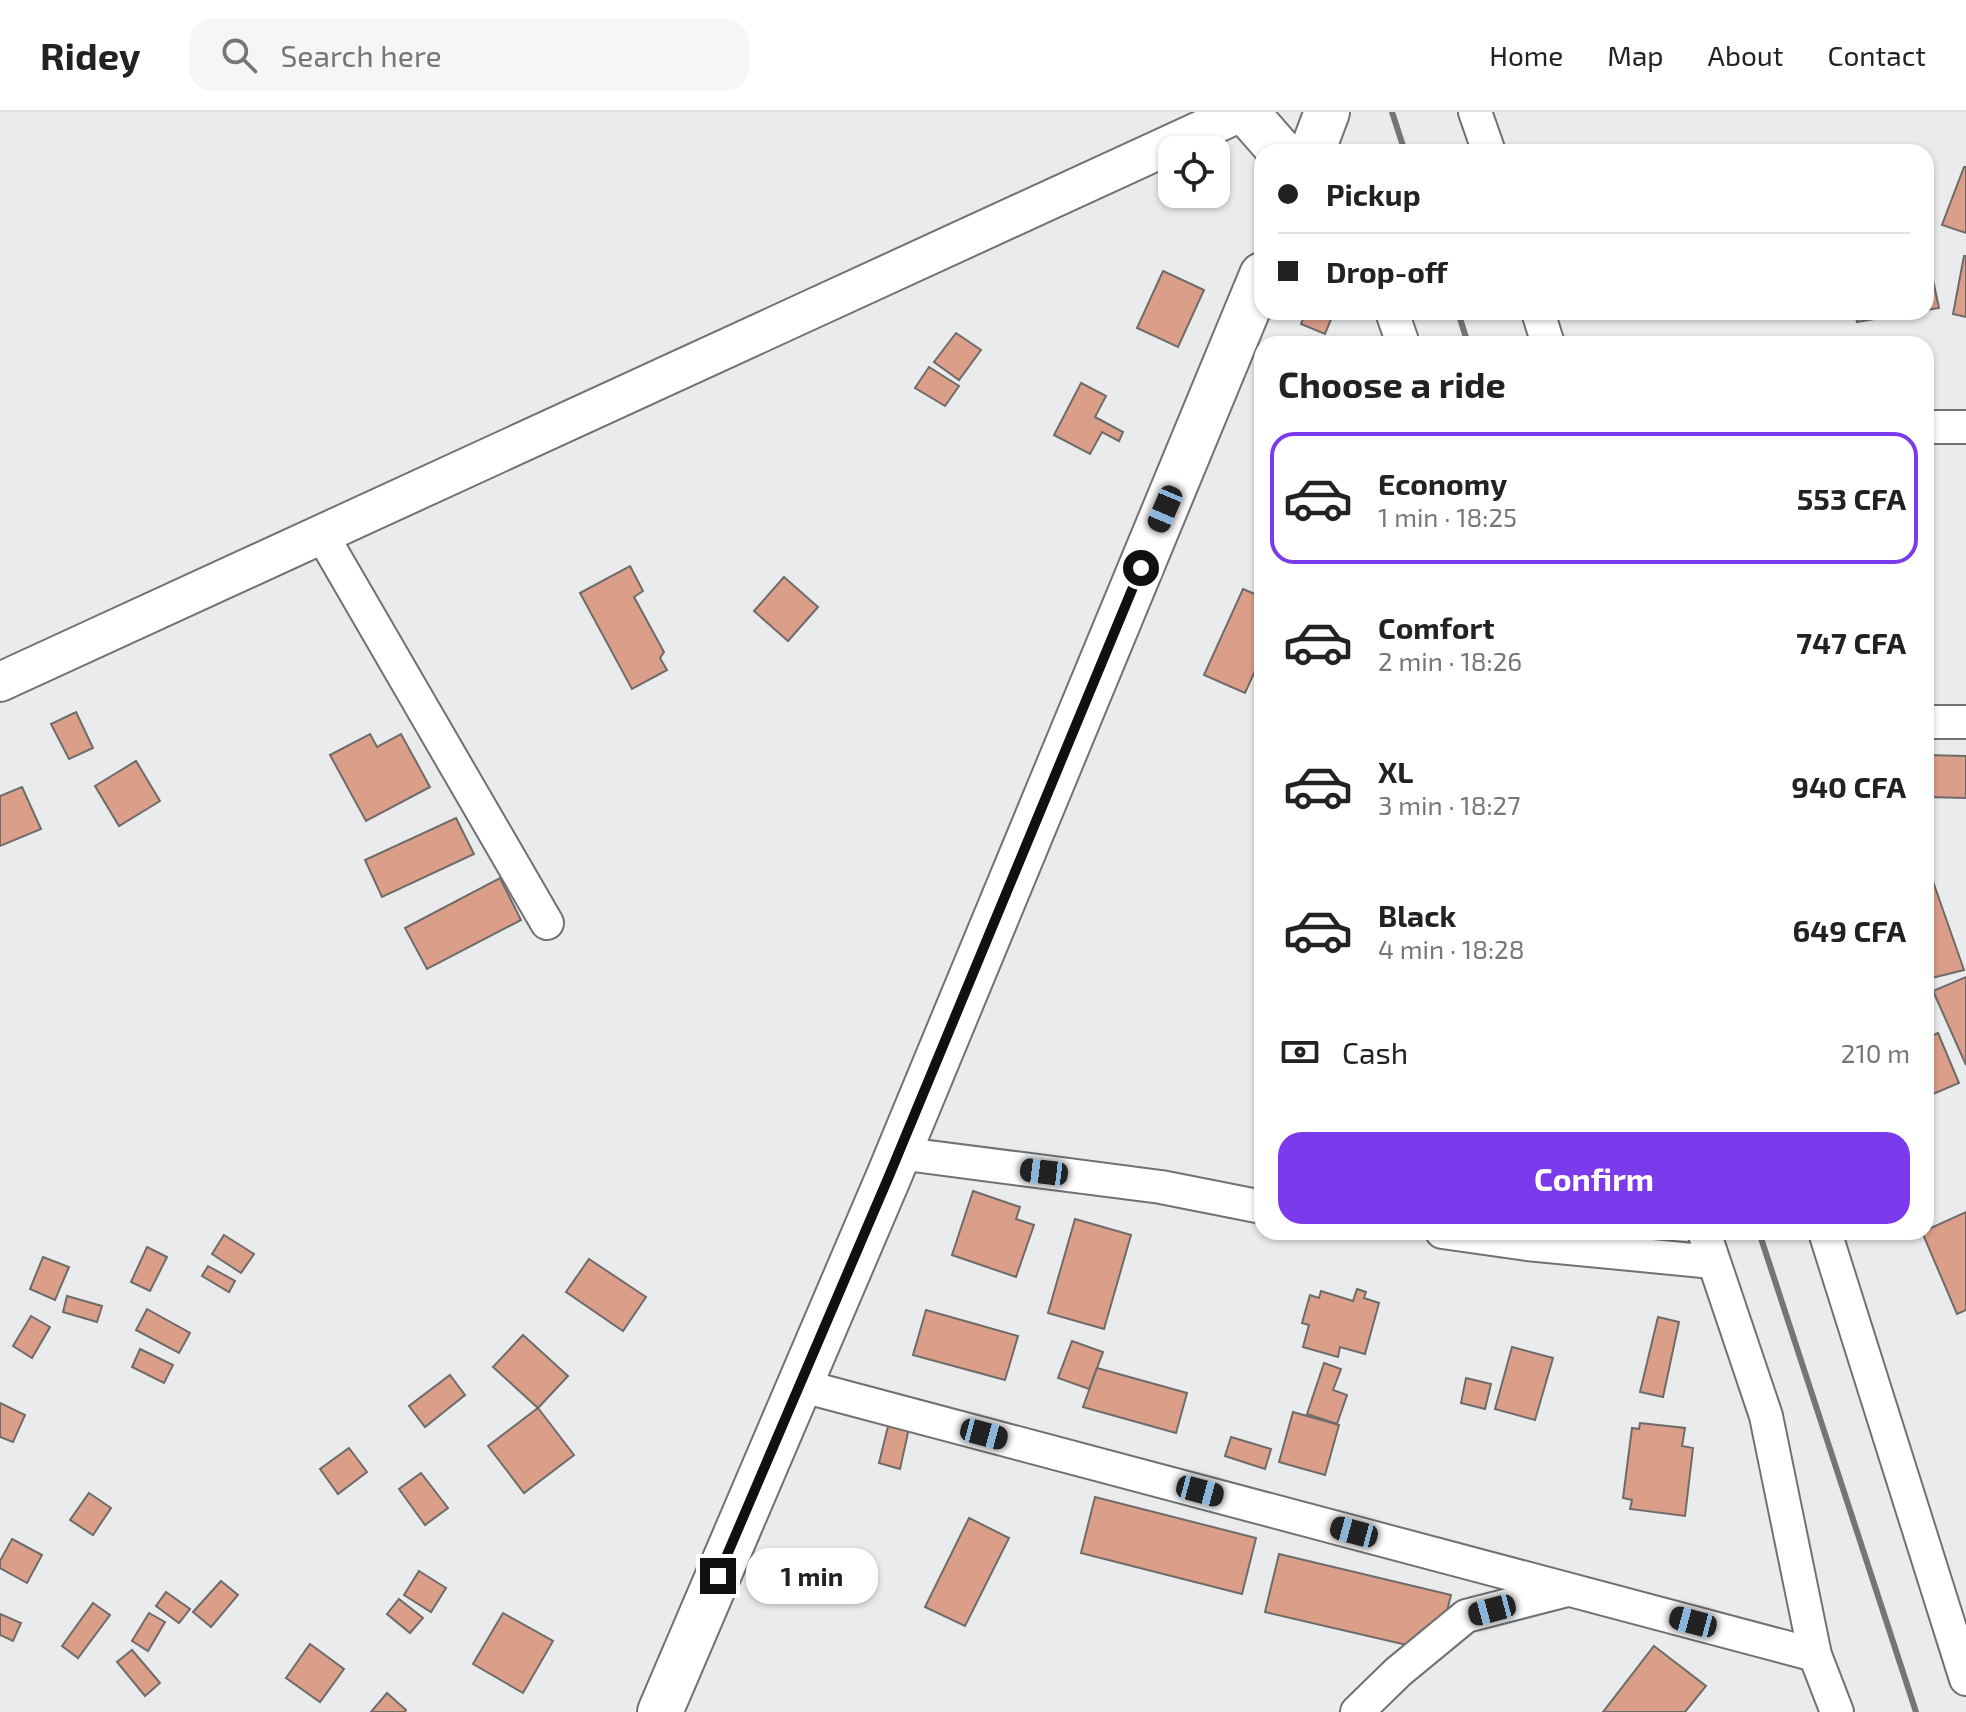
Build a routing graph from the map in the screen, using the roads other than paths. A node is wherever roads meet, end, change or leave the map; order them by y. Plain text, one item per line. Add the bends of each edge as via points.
1 (1244, 112) edge
2 (1475, 112) edge
3 (1274, 144) edge
4 (1486, 144) edge
5 (1254, 294) edge
6 (1934, 427) edge
7 (1966, 427) edge
8 (322, 535) junction
9 (0, 682) edge
10 (1934, 722) edge
11 (1966, 722) edge
12 (547, 923) dead end
13 (898, 1153) junction
14 (1254, 1205) edge
15 (1499, 1240) edge
16 (1828, 1240) edge
17 (1708, 1247) edge
18 (799, 1385) junction
19 (1570, 1589) junction
20 (1815, 1655) junction
21 (1966, 1679) edge
22 (660, 1712) edge
23 (1357, 1712) edge
24 (1837, 1712) edge

1 - 3 main road
1 - 8 street
2 - 4 street
5 - 13 main road
6 - 7 street
8 - 9 street
8 - 12 street
10 - 11 street
13 - 14 street via 1161,1187
13 - 18 main road
15 - 17 street
16 - 21 street
17 - 20 street via 1766,1416
18 - 19 street
18 - 22 main road
19 - 20 street
19 - 23 street via 1466,1616
20 - 24 street

